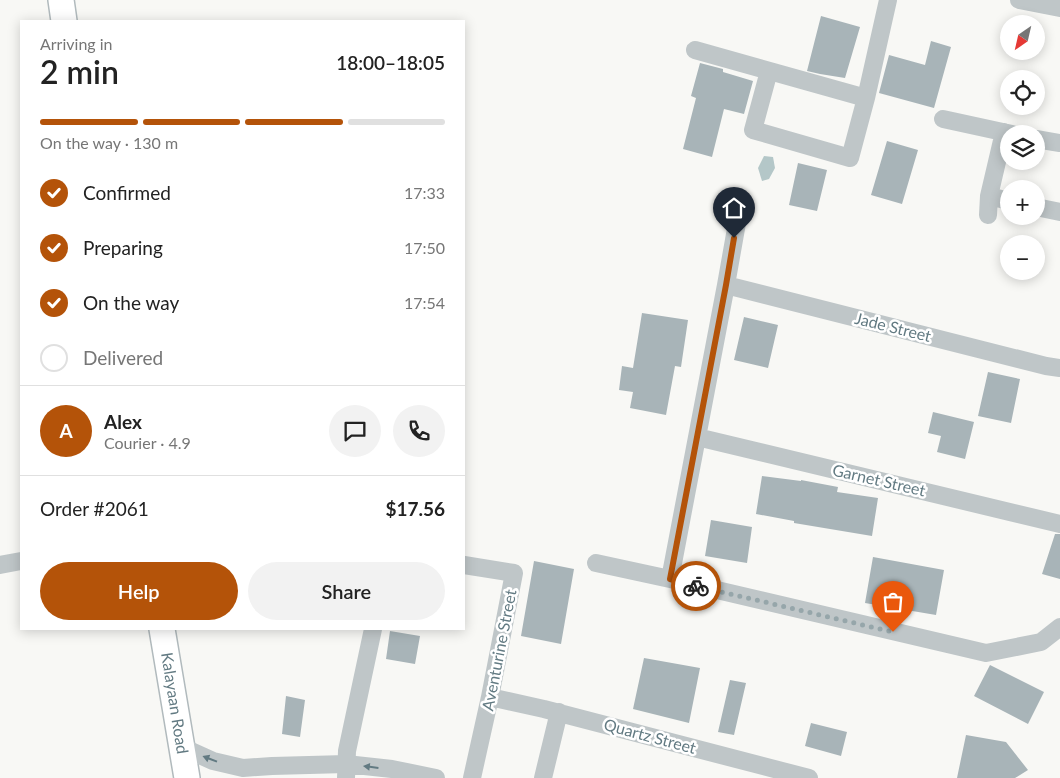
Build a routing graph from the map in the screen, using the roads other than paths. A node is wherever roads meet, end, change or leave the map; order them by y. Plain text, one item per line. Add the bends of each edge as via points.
1 (61, 0) edge
2 (888, 0) edge
3 (1019, 0) edge
4 (1060, 8) edge
5 (64, 20) edge
6 (694, 50) dead end
7 (769, 71) junction
8 (866, 98) junction
9 (943, 120) dead end
10 (1000, 131) edge
11 (1045, 141) edge
12 (1060, 144) edge
13 (1000, 160) edge
14 (989, 196) junction
15 (1000, 199) edge
16 (1045, 209) edge
17 (1060, 212) edge
18 (988, 215) dead end
19 (737, 223) dead end
20 (726, 285) junction
21 (1060, 368) edge
22 (697, 437) junction
23 (1060, 524) edge
24 (20, 561) edge
25 (596, 563) dead end
26 (0, 565) edge
27 (465, 565) edge
28 (670, 579) junction
29 (1060, 627) edge
30 (162, 630) edge
31 (373, 630) edge
32 (490, 697) junction
33 (559, 712) junction
34 (182, 747) junction
35 (346, 771) edge
36 (187, 778) edge
37 (436, 778) edge
38 (472, 778) edge
39 (543, 778) edge
40 (809, 778) edge

1 - 5 main road
2 - 8 street
3 - 4 street
6 - 7 street
7 - 8 street
7 - 8 street via 752,130 850,158
9 - 10 street
11 - 12 street
13 - 14 street
14 - 15 street
14 - 18 street
16 - 17 street
19 - 20 street
20 - 21 street, Jade Street
20 - 22 street
22 - 23 street, Garnet Street
22 - 28 street
24 - 26 street
25 - 28 street
27 - 32 street, Aventurine Street via 514,573
28 - 29 street via 986,653 1041,642
30 - 34 main road, Kalayaan Road
31 - 35 street via 349,737
32 - 33 street, Quartz Street
32 - 38 street, Aventurine Street
33 - 39 street
33 - 40 street, Quartz Street
35 -> 34 street via 272,766 243,768 212,760
34 - 36 main road, Kalayaan Road
37 -> 35 street via 392,769

